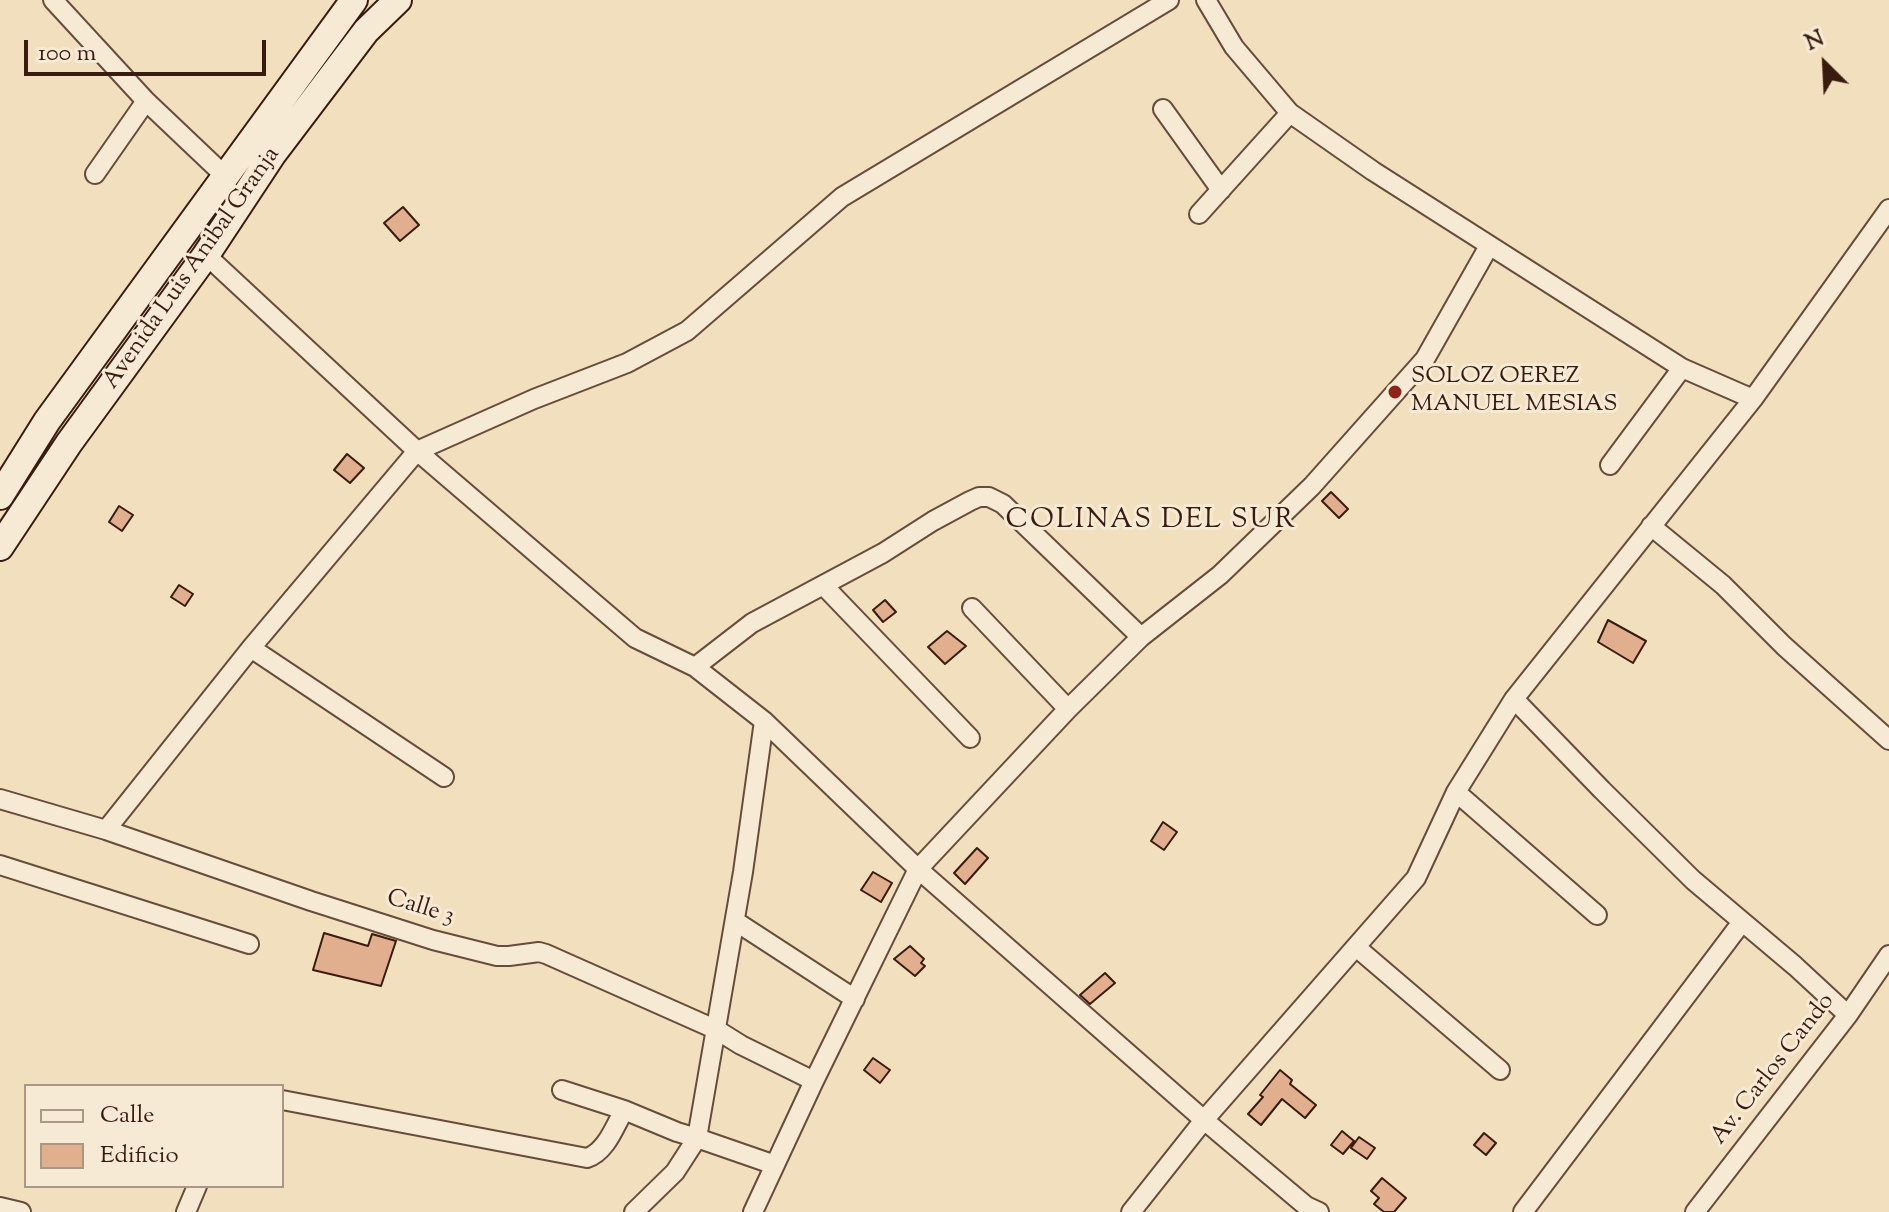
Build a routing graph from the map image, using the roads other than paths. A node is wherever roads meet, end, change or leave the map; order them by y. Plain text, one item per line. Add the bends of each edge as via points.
1 (53, 0) edge
2 (354, 0) edge
3 (398, 0) edge
4 (1169, 0) edge
5 (1206, 0) edge
6 (146, 101) junction
7 (1163, 109) dead end
8 (1290, 113) junction
9 (95, 174) dead end
10 (225, 176) junction
11 (1221, 190) junction
12 (1889, 209) edge
13 (1199, 214) dead end
14 (1489, 246) junction
15 (206, 255) junction
16 (1682, 368) junction
17 (1753, 399) junction
18 (417, 451) junction
19 (1610, 465) dead end
20 (0, 496) edge
21 (1651, 526) junction
22 (0, 547) edge
23 (823, 585) junction
24 (972, 608) dead end
25 (1141, 637) junction
26 (251, 648) junction
27 (695, 667) junction
28 (1514, 699) junction
29 (1068, 709) junction
30 (764, 721) junction
31 (970, 738) dead end
32 (1889, 740) edge
33 (444, 777) dead end
34 (1456, 792) junction
35 (0, 799) edge
36 (106, 830) junction
37 (0, 865) edge
38 (918, 869) junction
39 (1597, 915) dead end
40 (735, 921) junction
41 (1742, 922) junction
42 (249, 944) dead end
43 (1356, 947) junction
44 (1887, 962) edge
45 (855, 999) junction
46 (1848, 1015) junction
47 (717, 1030) junction
48 (1500, 1070) dead end
49 (814, 1081) junction
50 (562, 1090) dead end
51 (284, 1100) edge
52 (624, 1110) junction
53 (1204, 1120) junction
54 (697, 1138) junction
55 (775, 1165) junction
56 (196, 1188) edge
57 (0, 1207) edge
58 (21, 1212) edge
59 (186, 1212) edge
60 (634, 1212) edge
61 (753, 1212) edge
62 (1131, 1212) edge
63 (1319, 1212) edge
64 (1523, 1212) edge
65 (1695, 1212) edge

1 - 6 street
2 - 10 main road, Avenida Luis Anibal Granja
3 - 15 main road, Avenida Luis Anibal Granja via 366,31 272,155
4 - 18 street via 842,197 687,331 627,363
5 - 8 street via 1234,47
6 - 9 street
6 - 10 street
7 - 11 street
8 - 11 street
8 - 14 street
10 - 20 main road, Avenida Luis Anibal Granja via 47,421
11 - 13 street
12 - 17 street
14 - 16 street
14 - 25 street via 1425,359 1301,496 1220,575
15 - 18 street
15 - 22 main road, Avenida Luis Anibal Granja
16 - 17 street
16 - 19 street
17 - 21 street
18 - 26 street
18 - 27 street via 635,638
21 - 28 street
21 - 32 street via 1723,585
23 - 25 street via 970,501 989,497 1003,504
23 - 27 street via 752,623
23 - 31 street
24 - 29 street
25 - 29 street
26 - 33 street
26 - 36 street
27 - 30 street
28 - 34 street
28 - 41 street via 1661,849
29 - 38 street
30 - 38 street
30 - 40 street
34 - 39 street
34 - 43 street via 1416,878
35 - 36 street, Calle 3
36 - 47 street, Calle 3 via 433,940 497,956 546,954
37 - 42 street
38 - 45 street
38 - 53 street
40 - 45 street
40 - 47 street
41 - 46 street
41 - 64 street
43 - 48 street
43 - 53 street
44 - 46 street, Av. Carlos Cando
45 - 49 street
46 - 65 street, Av. Carlos Cando
47 - 49 street, Calle 3
47 - 54 street
49 - 55 street
50 - 52 street
51 - 52 street via 587,1158 602,1147
52 - 54 street
53 - 62 street
53 - 63 street
54 - 55 street
54 - 60 street via 675,1172
55 - 61 street
56 - 59 street
57 - 58 street

